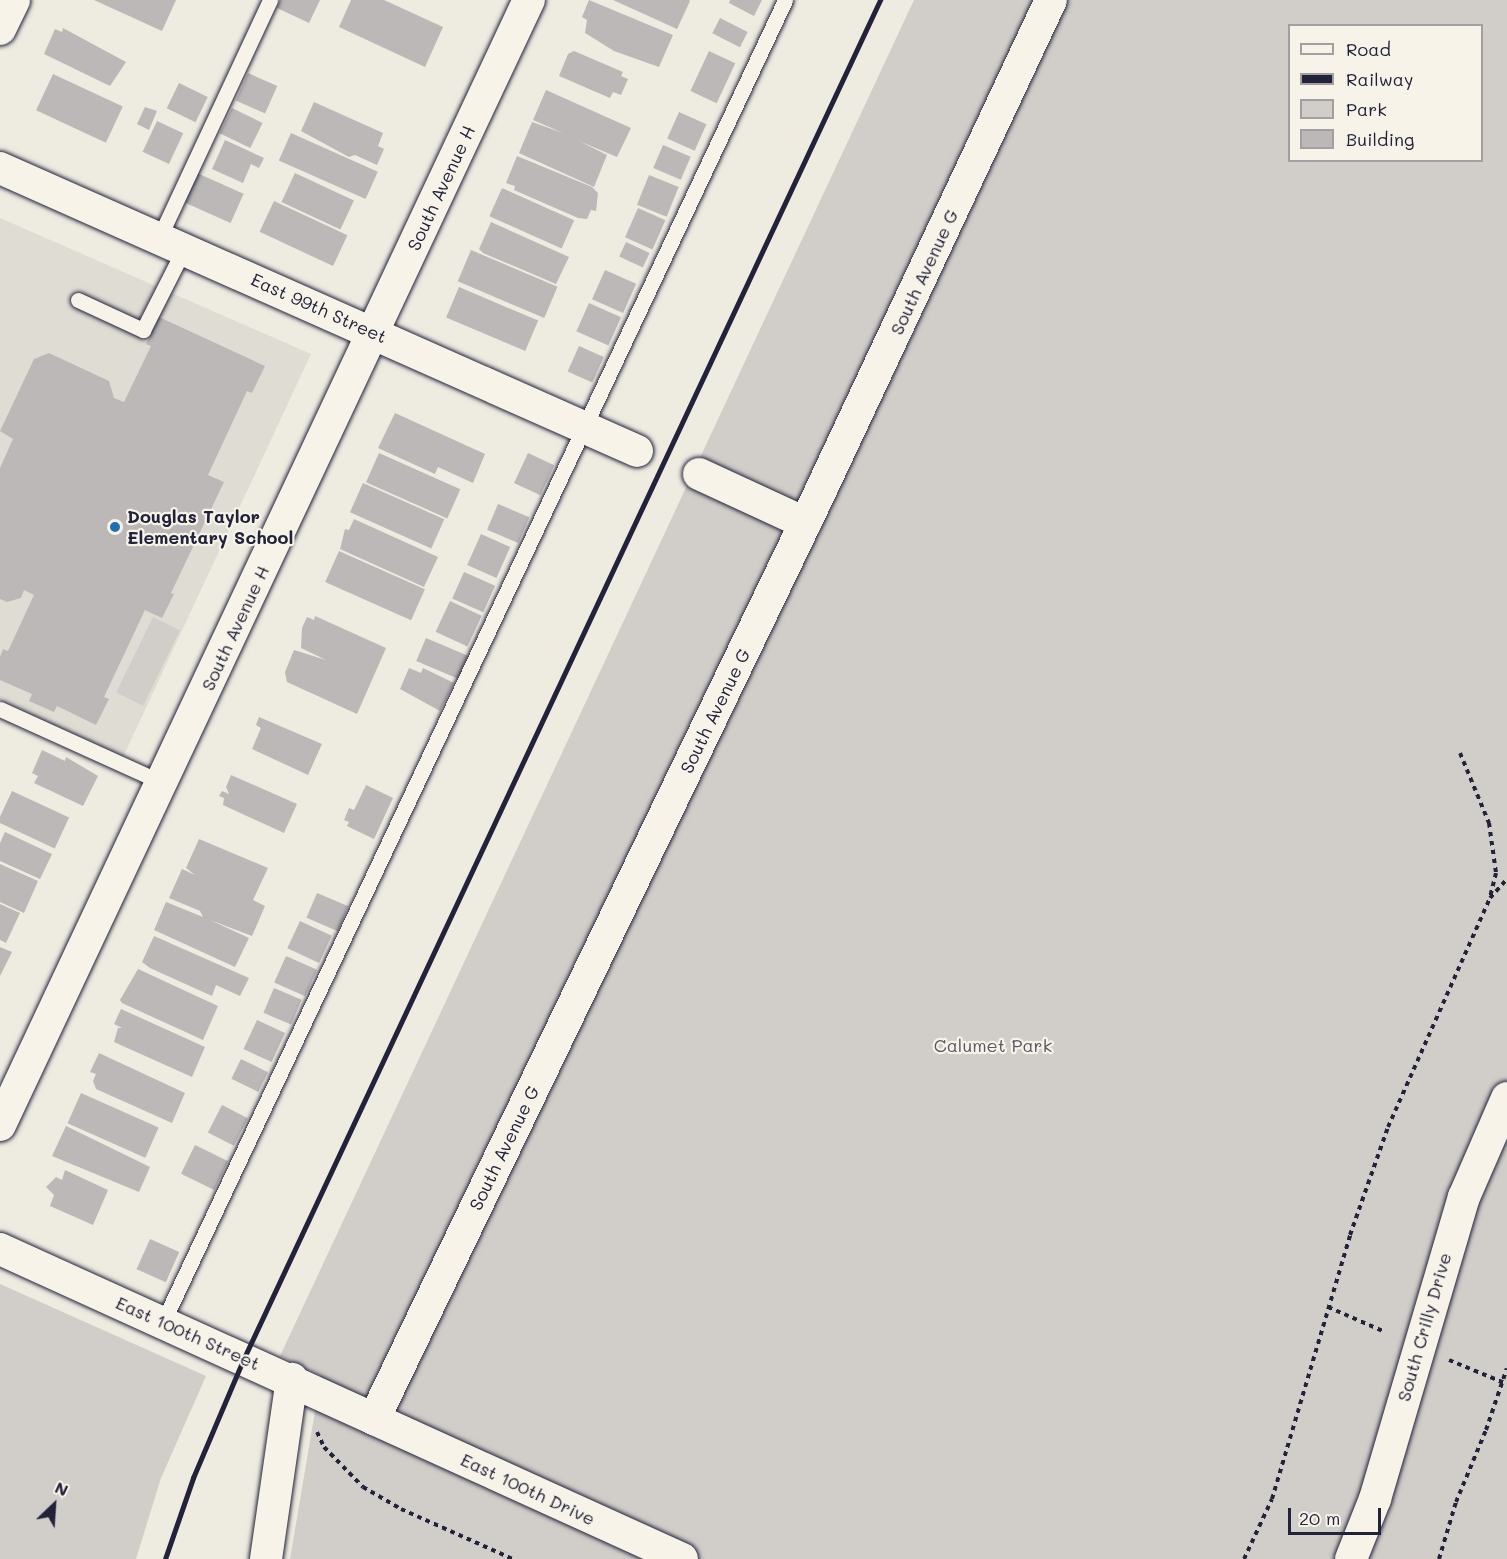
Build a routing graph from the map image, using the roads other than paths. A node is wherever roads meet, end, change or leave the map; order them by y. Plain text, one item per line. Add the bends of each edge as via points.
1 (14, 0) edge
2 (270, 0) edge
3 (529, 0) edge
4 (785, 0) edge
5 (1051, 0) edge
6 (0, 29) edge
7 (0, 168) edge
8 (172, 243) junction
9 (78, 300) dead end
10 (374, 332) junction
11 (585, 428) junction
12 (637, 452) dead end
13 (699, 474) dead end
14 (805, 523) junction
15 (0, 709) edge
16 (163, 783) junction
17 (1507, 1098) edge
18 (0, 1125) edge
19 (0, 1249) edge
20 (164, 1322) junction
21 (292, 1379) junction
22 (374, 1419) junction
23 (266, 1559) edge
24 (682, 1559) edge
25 (1351, 1559) edge

1 - 6 street
2 - 8 lane
3 - 10 street, South Avenue H
4 - 11 lane
5 - 14 street, South Avenue G
7 - 8 street, East 99th Street
8 - 9 lane via 143,330
8 - 10 street, East 99th Street
10 - 11 street, East 99th Street
10 - 16 street, South Avenue H
11 - 12 street, East 99th Street
11 - 20 lane
13 - 14 street
14 - 22 street, South Avenue G
15 - 16 lane
16 - 18 street, South Avenue H
17 - 25 street, South Crilly Drive via 1464,1197 1435,1285 1376,1499
19 - 20 street, East 100th Street
20 - 21 street, East 100th Street
21 - 22 street, East 100th Street
21 - 23 street
22 - 24 street, East 100th Drive

